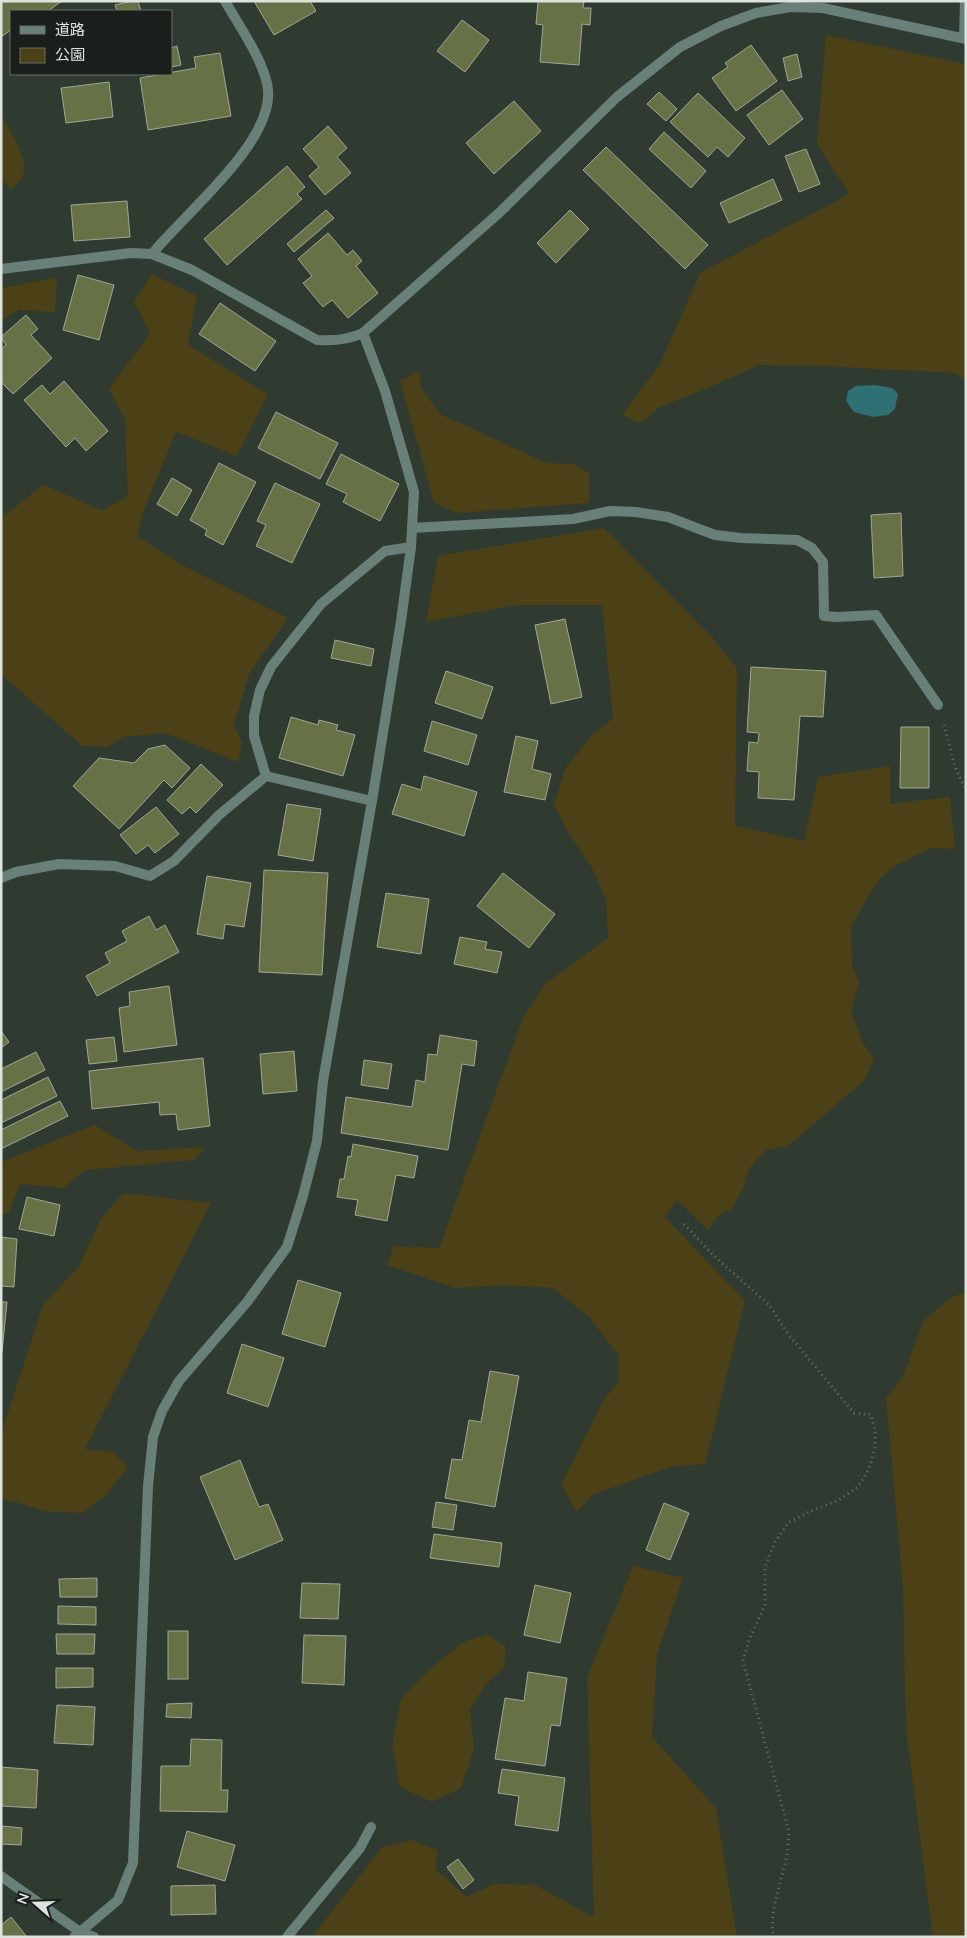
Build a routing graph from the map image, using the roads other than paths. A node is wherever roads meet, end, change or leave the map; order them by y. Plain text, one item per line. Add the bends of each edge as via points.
1 (225, 1) edge
2 (965, 1) edge
3 (965, 39) edge
4 (152, 254) junction
5 (1, 269) edge
6 (363, 334) junction
7 (412, 528) junction
8 (411, 546) junction
9 (938, 705) road end
10 (266, 776) junction
11 (372, 801) junction
12 (1, 878) edge
13 (371, 1827) dead end
14 (1, 1876) edge
15 (77, 1934) edge
16 (94, 1937) edge
17 (287, 1937) edge

1 - 4 street via 260,63 268,90 265,112 256,136 237,163
2 - 3 street
3 - 6 street via 823,8 790,7 756,13 722,26 680,47 618,97 499,213
4 - 5 street via 131,252
4 - 6 street via 192,270 317,340 332,341
6 - 7 street via 385,391 414,492
7 - 8 street
7 - 9 street via 572,519 610,511 668,517 716,535 796,540 812,548 823,562 824,616 876,615
8 - 10 street via 385,551 321,604 271,667 260,690 254,716 254,736
8 - 11 street
10 - 11 street
10 - 12 street via 219,815 174,861 150,876 115,866 59,864
11 - 15 street via 323,1081 317,1141 287,1247 247,1302 179,1381 162,1410 153,1437 148,1486 134,1863 118,1900
13 - 17 street via 360,1848
14 - 15 street
15 - 16 street

